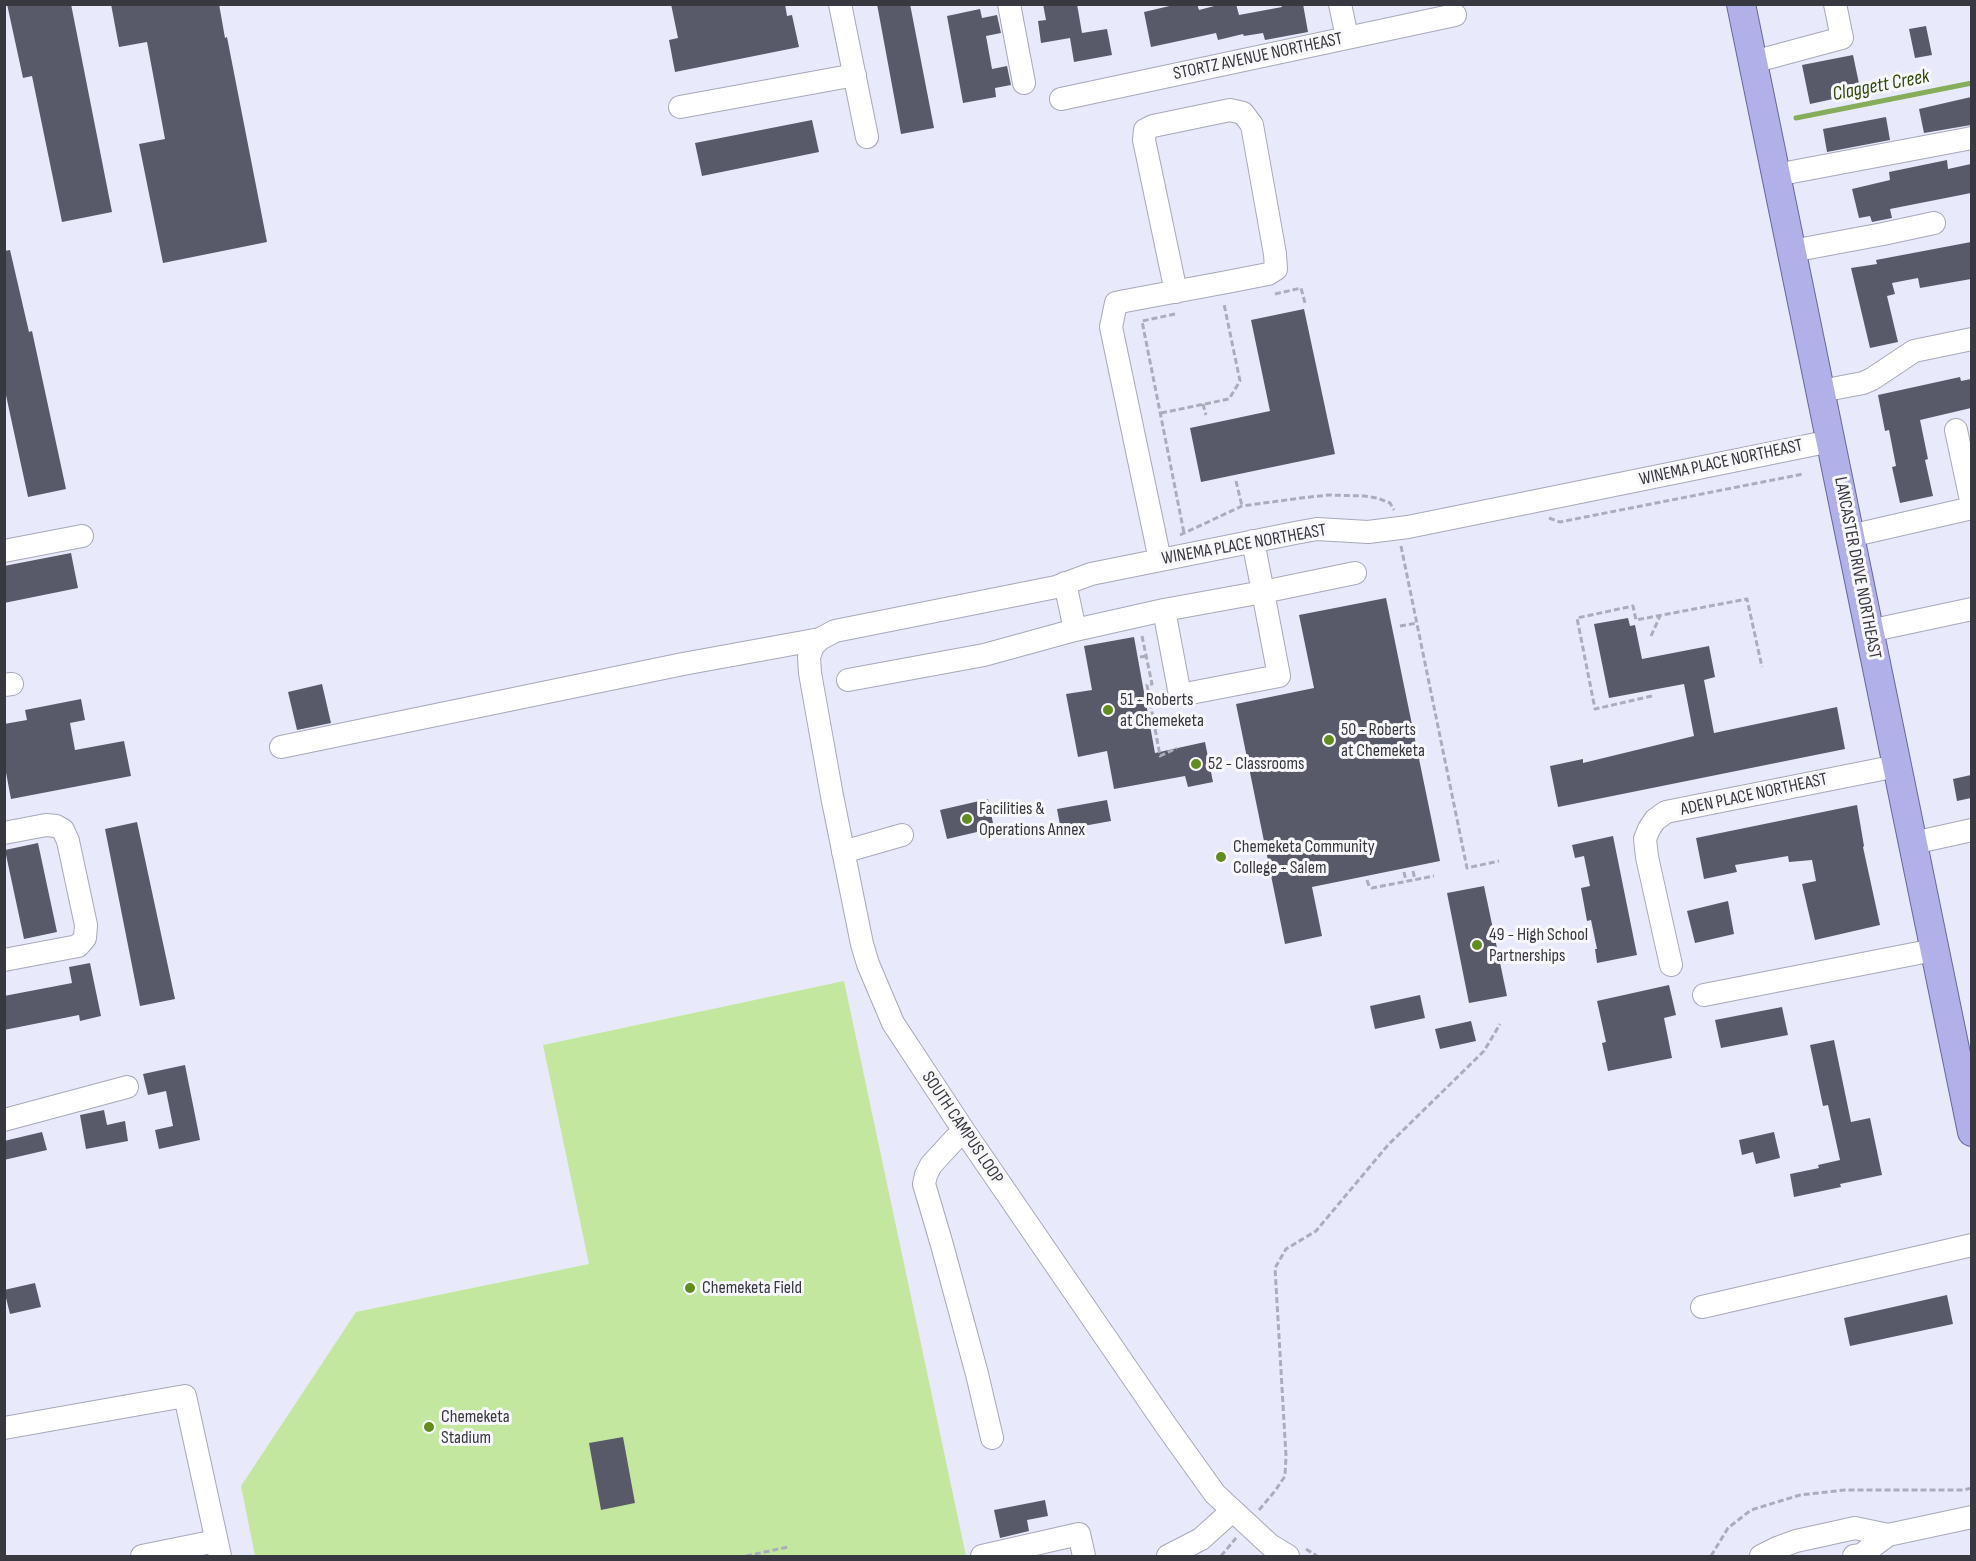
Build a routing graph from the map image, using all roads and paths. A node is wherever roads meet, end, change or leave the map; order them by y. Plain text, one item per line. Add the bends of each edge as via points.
1 (840, 4) edge
2 (1009, 4) edge
3 (1340, 4) edge
4 (1741, 4) edge
5 (1835, 4) edge
6 (1455, 15) dead end
7 (1347, 37) junction
8 (1753, 62) junction
9 (855, 75) junction
10 (1024, 83) dead end
11 (1061, 99) dead end
12 (680, 107) dead end
13 (867, 137) dead end
14 (1971, 138) edge
15 (1776, 175) junction
16 (1934, 223) dead end
17 (1792, 251) junction
18 (1268, 295) dead end
19 (1177, 303) junction
20 (1305, 303) dead end
21 (1224, 304) dead end
22 (1971, 339) edge
23 (1821, 391) junction
24 (1203, 404) junction
25 (1161, 413) junction
26 (1206, 415) dead end
27 (1956, 430) dead end
28 (1831, 441) junction
29 (1803, 474) dead end
30 (1236, 481) dead end
31 (1242, 506) junction
32 (1971, 507) edge
33 (1548, 518) dead end
34 (1184, 533) junction
35 (82, 536) dead end
36 (1850, 536) junction
37 (1175, 540) dead end
38 (1253, 541) junction
39 (1400, 541) junction
40 (4, 551) edge
41 (1160, 560) junction
42 (1355, 573) dead end
43 (1065, 584) junction
44 (1263, 592) junction
45 (1971, 609) edge
46 (1164, 610) junction
47 (1138, 616) junction
48 (1660, 616) junction
49 (1417, 622) junction
50 (1400, 626) dead end
51 (1075, 630) junction
52 (1869, 631) junction
53 (828, 635) junction
54 (1651, 636) dead end
55 (1143, 639) junction
56 (1138, 640) dead end
57 (1146, 656) junction
58 (1140, 657) dead end
59 (1762, 668) dead end
60 (848, 680) dead end
61 (1652, 696) dead end
62 (281, 747) dead end
63 (1177, 748) dead end
64 (1897, 766) junction
65 (1971, 830) edge
66 (4, 833) edge
67 (902, 835) dead end
68 (1913, 843) junction
69 (843, 852) junction
70 (1499, 861) dead end
71 (1413, 871) dead end
72 (1404, 872) dead end
73 (1434, 876) dead end
74 (1367, 880) dead end
75 (1415, 880) junction
76 (1406, 881) junction
77 (1934, 950) junction
78 (4, 960) edge
79 (1671, 965) dead end
80 (1704, 994) dead end
81 (1500, 1024) dead end
82 (1964, 1056) edge
83 (127, 1087) dead end
84 (4, 1120) edge
85 (964, 1131) junction
86 (1971, 1132) edge
87 (1971, 1245) edge
88 (1702, 1307) dead end
89 (4, 1428) edge
90 (992, 1438) dead end
91 (1971, 1488) edge
92 (1241, 1508) junction
93 (1971, 1517) edge
94 (1888, 1535) junction
95 (788, 1547) dead end
96 (218, 1549) edge
97 (1294, 1551) edge
98 (142, 1557) edge
99 (746, 1557) edge
100 (982, 1557) edge
101 (1084, 1557) edge
102 (1168, 1557) edge
103 (1317, 1557) edge
104 (1711, 1557) edge
105 (1761, 1557) edge
106 (1854, 1557) edge

1 - 9 street
2 - 10 street
3 - 7 street
4 - 8 main road, LANCASTER DRIVE NORTHEAST
5 - 8 street via 1842,38
6 - 7 street, STORTZ AVENUE NORTHEAST
7 - 11 street, STORTZ AVENUE NORTHEAST
8 - 15 main road, LANCASTER DRIVE NORTHEAST
9 - 12 street
9 - 13 street
14 - 15 street
15 - 17 main road, LANCASTER DRIVE NORTHEAST
16 - 17 street
17 - 23 main road, LANCASTER DRIVE NORTHEAST
18 - 20 path via 1301,288
19 - 19 street via 1275,269 1252,125 1243,113 1230,110 1145,130
19 - 25 path via 1142,321
19 - 41 street via 1116,303 1111,327
21 - 24 path via 1240,381 1228,399
22 - 23 street via 1914,351 1872,379
23 - 28 main road, LANCASTER DRIVE NORTHEAST
24 - 25 path
24 - 26 path
25 - 34 path
27 - 32 street
28 - 36 main road, LANCASTER DRIVE NORTHEAST
28 - 39 street, WINEMA PLACE NORTHEAST
29 - 33 path via 1560,522
30 - 31 path
31 - 34 path
31 - 39 path via 1329,495 1364,496 1393,506
32 - 36 street
34 - 37 path
35 - 40 street
36 - 52 main road, LANCASTER DRIVE NORTHEAST
38 - 39 street, WINEMA PLACE NORTHEAST via 1317,529 1368,532
38 - 41 street, WINEMA PLACE NORTHEAST
38 - 44 street
39 - 49 path
41 - 43 street, WINEMA PLACE NORTHEAST via 1091,574
42 - 44 street
43 - 51 street
43 - 53 street, WINEMA PLACE NORTHEAST
44 - 46 street
44 - 46 street via 1279,676 1191,693 1180,695
45 - 52 street
46 - 47 street
47 - 51 street
47 - 55 path
48 - 54 path
48 - 59 path via 1747,599
48 - 61 path via 1636,620 1633,606 1577,618 1595,709
49 - 50 path
49 - 70 path via 1467,868
51 - 60 street via 984,655
52 - 64 main road, LANCASTER DRIVE NORTHEAST
53 - 62 street, WINEMA PLACE NORTHEAST
53 - 69 street, SOUTH CAMPUS LOOP via 813,646 810,673
55 - 56 path
55 - 57 path
57 - 58 path
57 - 63 path via 1152,684 1147,685 1160,756
64 - 68 main road, LANCASTER DRIVE NORTHEAST
64 - 79 street, ADEN PLACE NORTHEAST via 1666,812 1655,820 1645,839
65 - 68 street
66 - 78 street via 46,825 63,830 86,925 85,938 78,946
67 - 69 street
68 - 77 main road, LANCASTER DRIVE NORTHEAST
69 - 85 street, SOUTH CAMPUS LOOP via 865,954 893,1023
71 - 75 path
72 - 76 path
73 - 75 path
74 - 76 path via 1372,888
75 - 76 path
77 - 80 street
77 - 82 main road, LANCASTER DRIVE NORTHEAST
81 - 92 path via 1484,1051 1388,1145 1316,1231 1286,1249 1275,1268 1285,1476 1259,1511
82 - 86 main road, LANCASTER DRIVE NORTHEAST
83 - 84 street
85 - 90 street via 931,1165 924,1184
85 - 92 street, SOUTH CAMPUS LOOP via 1215,1494
87 - 88 street
89 - 96 street via 185,1396
91 - 104 path via 1845,1490 1800,1495 1751,1510 1728,1528
92 - 97 street, SOUTH CAMPUS LOOP via 1270,1545
92 - 102 street via 1201,1539
93 - 94 street
94 - 105 street via 1855,1528 1796,1541
94 - 106 street
95 - 99 path
96 - 98 street
97 - 103 path
100 - 101 street via 1079,1534

